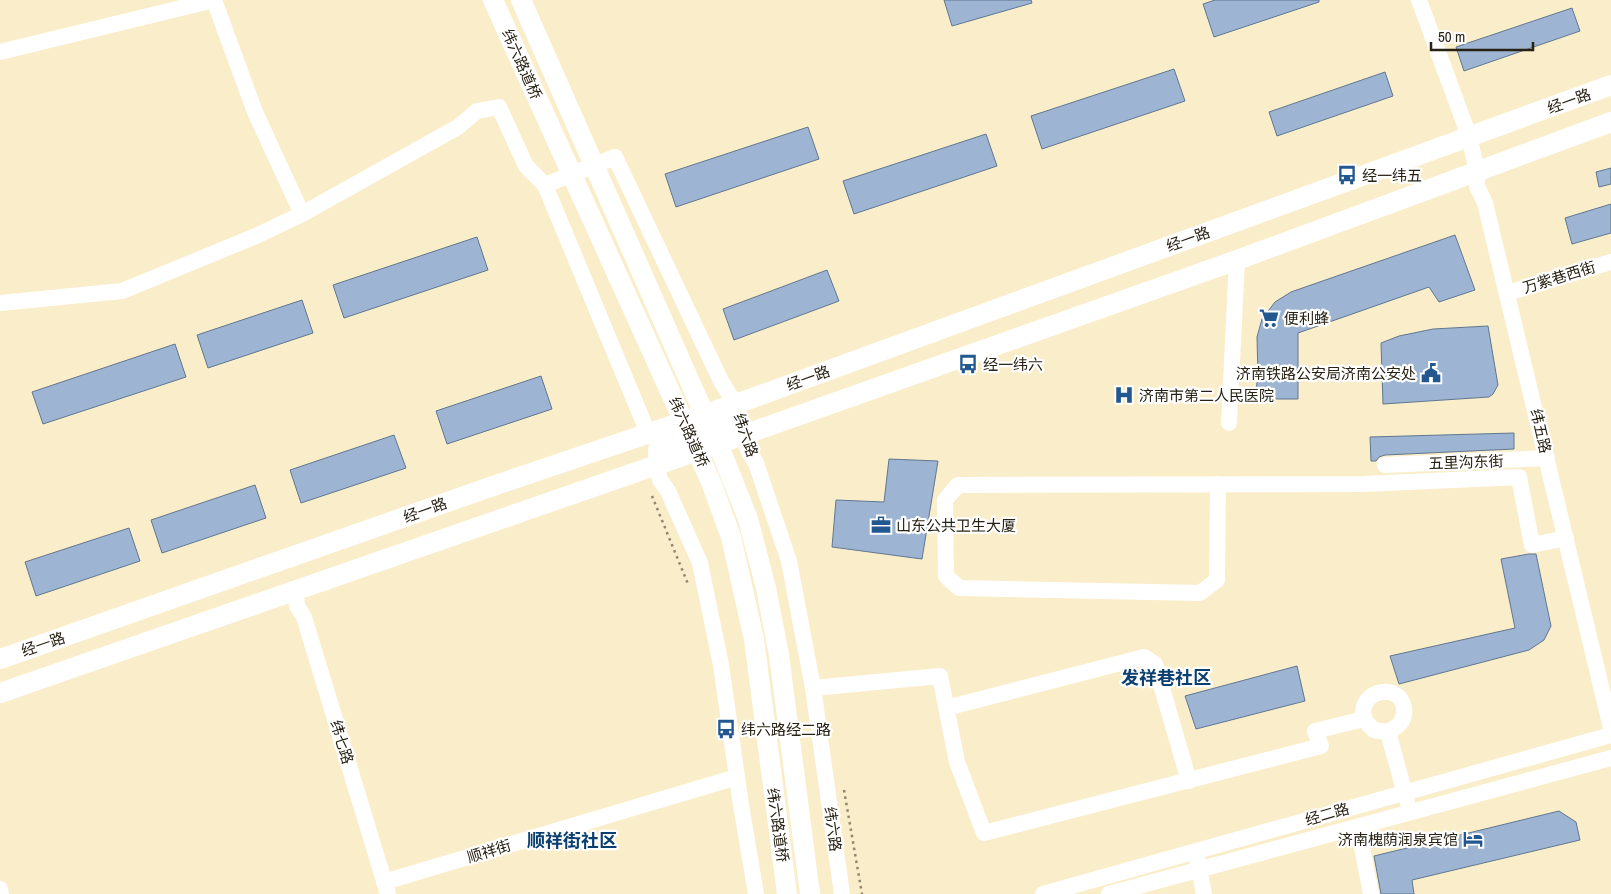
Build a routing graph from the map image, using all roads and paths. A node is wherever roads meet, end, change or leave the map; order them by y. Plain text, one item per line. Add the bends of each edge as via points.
1 (214, 0) edge
2 (493, 0) edge
3 (522, 0) edge
4 (1419, 0) edge
5 (0, 52) edge
6 (1611, 86) edge
7 (1611, 122) edge
8 (1468, 136) junction
9 (1477, 171) junction
10 (545, 185) junction
11 (302, 214) junction
12 (1236, 260) junction
13 (1611, 262) edge
14 (1507, 292) junction
15 (0, 303) edge
16 (735, 404) junction
17 (1229, 424) dead end
18 (648, 434) junction
19 (746, 434) junction
20 (1547, 458) junction
21 (1385, 465) dead end
22 (649, 467) junction
23 (1218, 484) junction
24 (1566, 538) junction
25 (690, 589) dead end
26 (296, 591) junction
27 (0, 658) edge
28 (813, 688) junction
29 (0, 693) edge
30 (946, 708) junction
31 (1364, 719) junction
32 (1611, 728) edge
33 (1388, 732) junction
34 (1611, 735) edge
35 (1611, 758) edge
36 (737, 777) junction
37 (1189, 781) junction
38 (1404, 792) junction
39 (1410, 813) junction
40 (1358, 827) junction
41 (1195, 851) junction
42 (1199, 868) junction
43 (386, 888) edge
44 (0, 889) edge
45 (2, 894) edge
46 (756, 894) edge
47 (787, 894) edge
48 (810, 894) edge
49 (842, 894) edge
50 (1043, 894) edge
51 (1109, 894) edge
52 (1204, 894) edge
53 (1371, 894) edge

1 - 5 street
1 - 11 street via 255,112
2 - 47 main road, 纬六路道桥 via 707,473 731,538 754,639
3 - 48 main road, 纬六路道桥 via 726,461 748,519 779,655
4 - 8 street, 纬五路
6 - 8 main road, 经一路
7 - 9 main road
8 - 9 street, 纬五路
8 - 16 main road, 经一路
9 - 12 main road
9 - 14 street, 纬五路 via 1477,186 1485,203
10 - 11 street via 526,166 499,107 477,111 458,127
10 - 16 street via 615,157 721,381
10 - 18 street
11 - 15 street via 122,291
12 - 17 street
12 - 19 main road
13 - 14 street, 万紫巷西街
14 - 20 street, 纬五路
16 - 18 main road, 经一路
16 - 19 street, 纬六路
16 - 22 street, 纬六路 via 732,423 656,449
18 - 27 main road, 经一路
19 - 22 main road
19 - 28 street, 纬六路 via 748,450 756,463 789,561
20 - 21 street, 五里沟东街
20 - 24 street, 纬五路
22 - 25 path via 646,488 653,497
22 - 26 main road
22 - 36 street via 668,491 700,563 721,665
23 - 23 street via 1217,580 1200,594 959,588 946,576 945,500 958,485
23 - 24 street via 1364,484 1519,477 1532,545
24 - 32 street, 纬五路
26 - 29 main road
26 - 43 street, 纬七路 via 297,606 304,617
28 - 30 street via 940,676
28 - 49 street, 纬六路
30 - 37 street via 1144,657 1155,664
30 - 37 street via 957,762 984,833
31 - 33 street via 1374,730
31 - 33 street via 1364,706 1371,696 1384,691 1396,694 1403,703 1405,716 1401,725
31 - 37 street via 1315,732 1321,746
33 - 38 street
34 - 38 street, 经二路
35 - 39 street, 经二路
36 - 43 street, 顺祥街
36 - 46 street
38 - 39 street
38 - 41 street, 经二路
39 - 40 street, 经二路
40 - 42 street, 经二路
40 - 53 street
41 - 42 street
41 - 50 street, 经二路
42 - 51 street, 经二路
42 - 52 street
44 - 45 street

